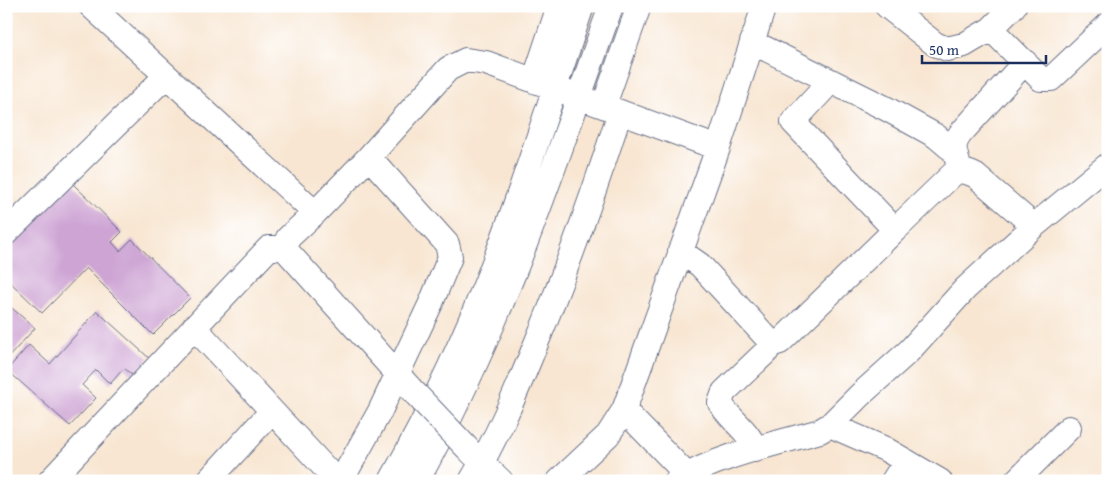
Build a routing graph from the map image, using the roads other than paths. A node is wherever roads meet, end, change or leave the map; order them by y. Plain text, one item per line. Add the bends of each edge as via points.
1 (91, 6) edge
2 (559, 6) edge
3 (582, 6) edge
4 (611, 6) edge
5 (638, 6) edge
6 (764, 6) edge
7 (887, 6) edge
8 (1014, 6) edge
9 (1108, 25) edge
10 (991, 28) junction
11 (752, 42) junction
12 (1025, 62) junction
13 (166, 76) junction
14 (831, 81) junction
15 (544, 84) junction
16 (579, 97) junction
17 (612, 109) junction
18 (718, 148) junction
19 (954, 148) junction
20 (369, 157) junction
21 (1108, 165) edge
22 (960, 171) junction
23 (315, 213) junction
24 (1034, 226) junction
25 (895, 230) junction
26 (6, 233) edge
27 (284, 248) junction
28 (680, 251) junction
29 (194, 327) junction
30 (770, 345) junction
31 (404, 380) junction
32 (624, 410) junction
33 (272, 412) junction
34 (830, 425) junction
35 (1069, 428) dead end
36 (755, 450) junction
37 (906, 461) junction
38 (474, 464) edge
39 (682, 478) edge
40 (50, 481) edge
41 (208, 481) edge
42 (339, 481) edge
43 (391, 481) edge
44 (417, 481) edge
45 (500, 481) edge
46 (559, 481) edge
47 (893, 481) edge
48 (940, 481) edge
49 (1016, 481) edge

1 - 13 street
2 - 15 street
3 - 15 street
4 - 16 street
5 - 17 street
6 - 11 street
7 - 10 street via 935,44 947,49 964,45
8 - 10 street
9 - 12 street via 1051,79 1041,79
10 - 12 street
11 - 14 street
11 - 18 street
12 - 19 street via 961,132
13 - 23 street
13 - 26 street
14 - 19 street
14 - 25 street via 793,122
15 - 16 street
15 - 20 street via 486,63 466,60 448,69
15 - 43 street via 504,237 438,394
16 - 17 street
16 - 44 street via 486,340 458,403
17 - 18 street
17 - 38 street via 563,279 521,379
18 - 28 street
19 - 22 street
20 - 23 street
20 - 31 street via 447,244 450,258
21 - 24 street
22 - 24 street via 976,176
22 - 25 street
23 - 27 street via 288,238
24 - 34 street via 965,288 909,351
25 - 30 street via 780,342
27 - 29 street via 269,248
27 - 31 street
28 - 30 street via 700,265 768,338
28 - 32 street
29 - 33 street
29 - 40 street
30 - 36 street via 724,392 720,403 752,440
31 - 38 street, bridge
31 - 42 street via 380,410
32 - 39 street
32 - 46 street via 608,435
33 - 41 street
33 - 42 street
34 - 36 street via 820,431
34 - 37 street
35 - 49 street
36 - 39 street
37 - 47 street
37 - 48 street
38 - 45 street

